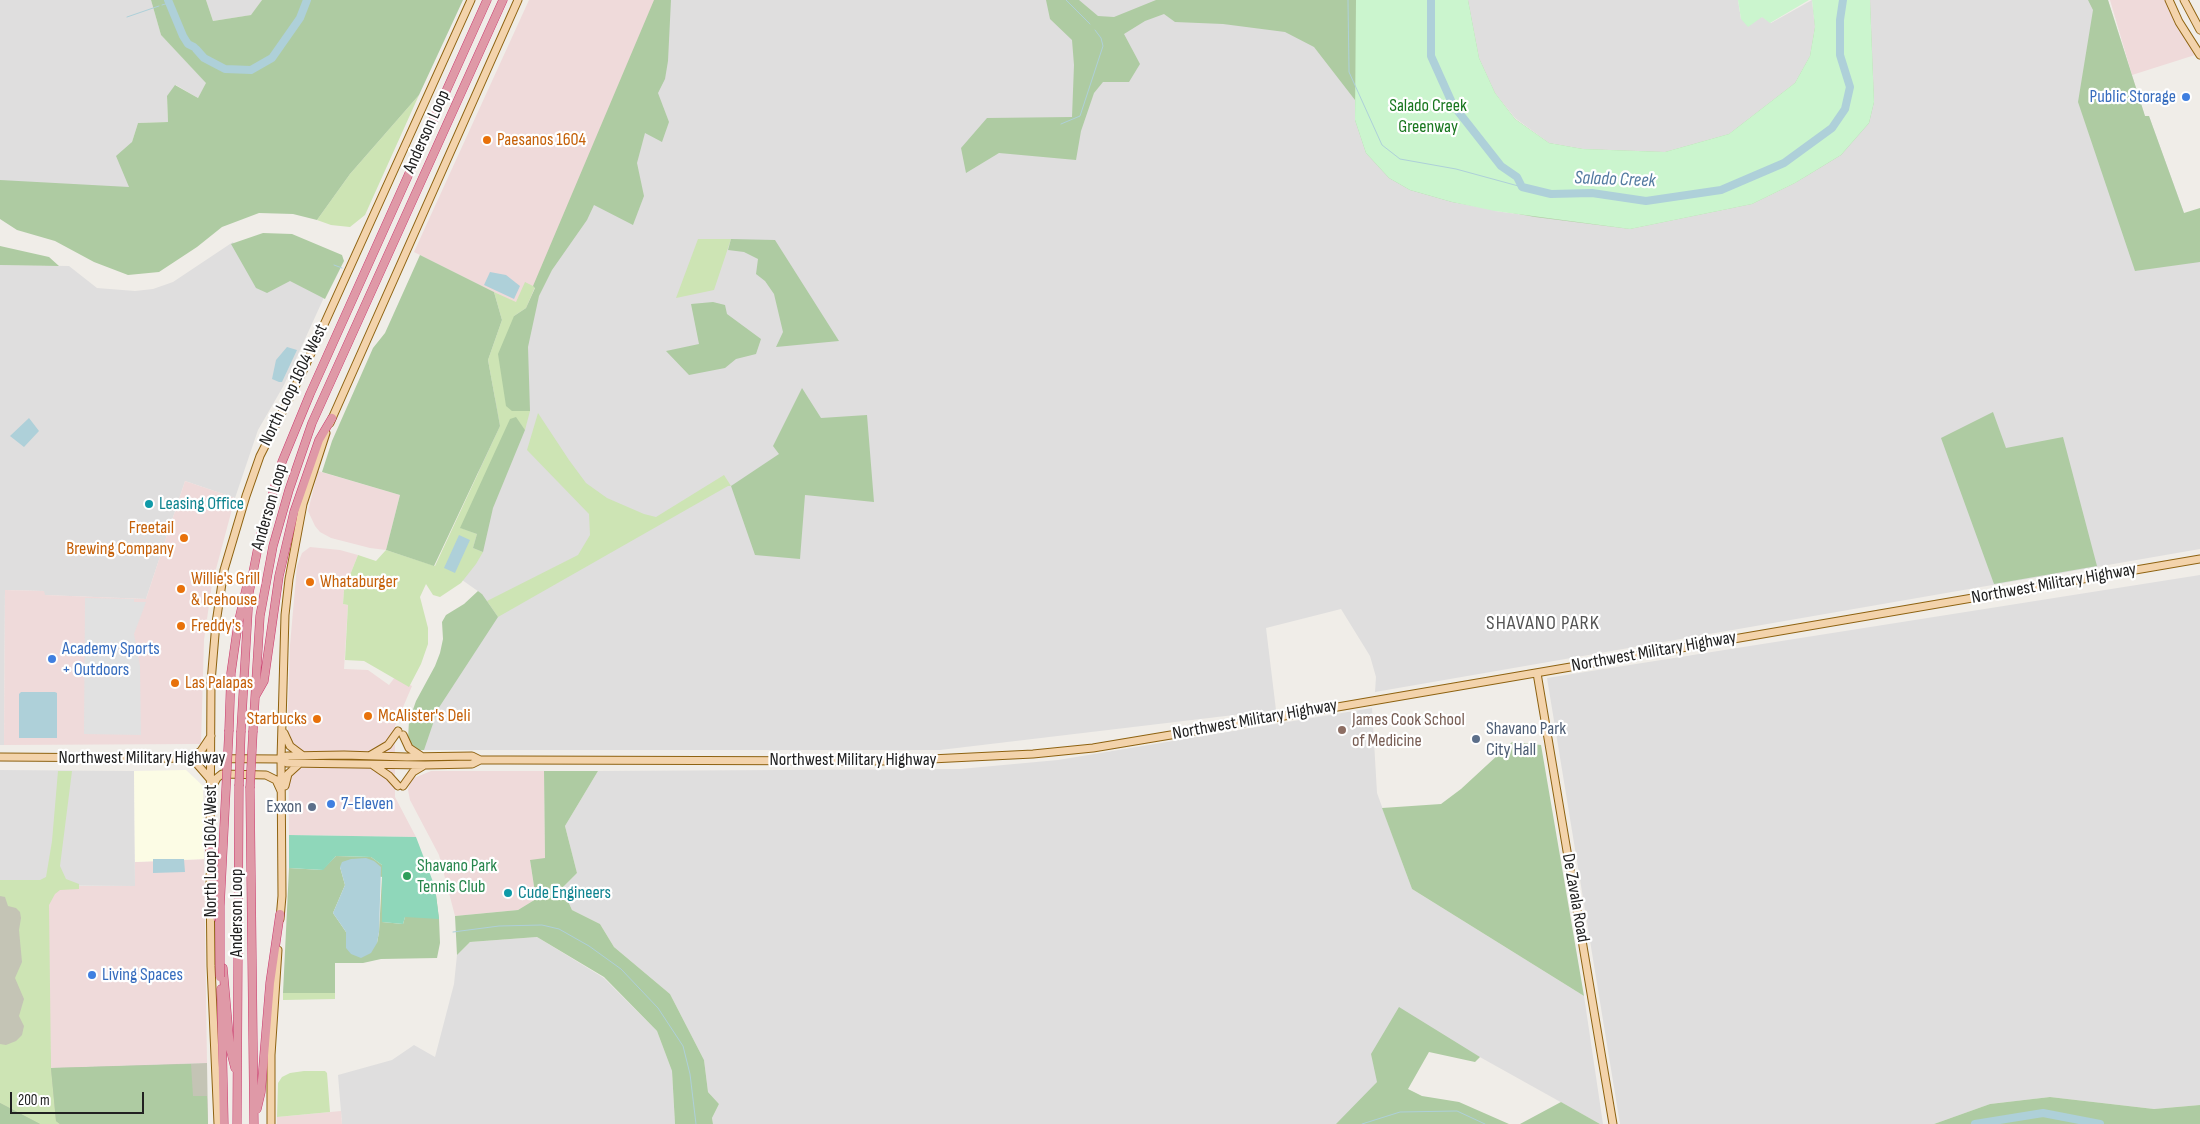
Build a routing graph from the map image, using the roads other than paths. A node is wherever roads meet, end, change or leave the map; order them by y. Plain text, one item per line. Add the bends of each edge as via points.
1 (471, 0) edge
2 (487, 0) edge
3 (503, 0) edge
4 (518, 0) edge
5 (2169, 0) edge
6 (2184, 0) edge
7 (2200, 30) edge
8 (2200, 55) edge
9 (332, 418) junction
10 (2200, 559) edge
11 (254, 565) junction
12 (1537, 673) junction
13 (254, 699) junction
14 (283, 731) junction
15 (211, 736) junction
16 (302, 755) junction
17 (371, 755) junction
18 (0, 757) edge
19 (191, 758) junction
20 (211, 758) junction
21 (282, 759) junction
22 (424, 761) junction
23 (299, 764) junction
24 (370, 764) junction
25 (210, 779) junction
26 (210, 792) junction
27 (282, 799) junction
28 (210, 849) junction
29 (280, 914) junction
30 (238, 1078) junction
31 (254, 1121) edge
32 (218, 1124) edge
33 (224, 1124) edge
34 (238, 1124) edge
35 (271, 1124) edge
36 (1613, 1124) edge

1 - 15 main road, North Loop 1604 West via 303,371 260,456 224,570 213,657
2 - 11 highway, Anderson Loop via 296,425 272,494
3 - 13 highway, Anderson Loop via 312,423 289,490 269,565 260,616
4 - 9 main road
5 - 8 main road
6 - 7 main road
9 - 13 highway via 319,440 294,512 279,576 264,681
9 - 14 main road via 306,492 289,578 284,634
10 - 12 main road, Northwest Military Highway
11 - 30 highway, Anderson Loop, bridge via 245,636 239,786
11 - 33 highway, bridge via 244,589 231,673 220,906
12 - 22 main road, Northwest Military Highway via 1093,748 1033,754 890,762 480,760 472,756
12 - 36 main road, De Zavala Road
13 - 31 highway, Anderson Loop, bridge via 250,788
14 - 16 main road via 290,746
14 - 21 main road
15 - 19 main road via 201,751
15 - 20 main road, North Loop 1604 West
16 - 17 main road, Northwest Military Highway
16 - 21 main road, Northwest Military Highway
17 - 22 main road, Northwest Military Highway
17 - 22 main road via 401,733 409,748
18 - 19 main road, Northwest Military Highway
19 - 20 main road, Northwest Military Highway
19 - 25 main road
20 - 21 main road, Northwest Military Highway
20 - 25 main road, North Loop 1604 West
21 - 23 main road, Northwest Military Highway via 286,763
21 - 27 main road
22 - 24 main road, Northwest Military Highway
22 - 24 main road via 400,786
23 - 24 main road, Northwest Military Highway
23 - 27 main road via 288,774
25 - 26 main road, North Loop 1604 West
26 - 27 main road via 222,774 266,775 276,780
26 - 28 main road, North Loop 1604 West
27 - 29 main road
28 - 30 highway via 230,1048
28 - 32 main road, North Loop 1604 West via 211,975
29 - 31 highway via 270,983 261,1092
29 - 35 main road via 271,1055
30 - 34 highway, Anderson Loop

